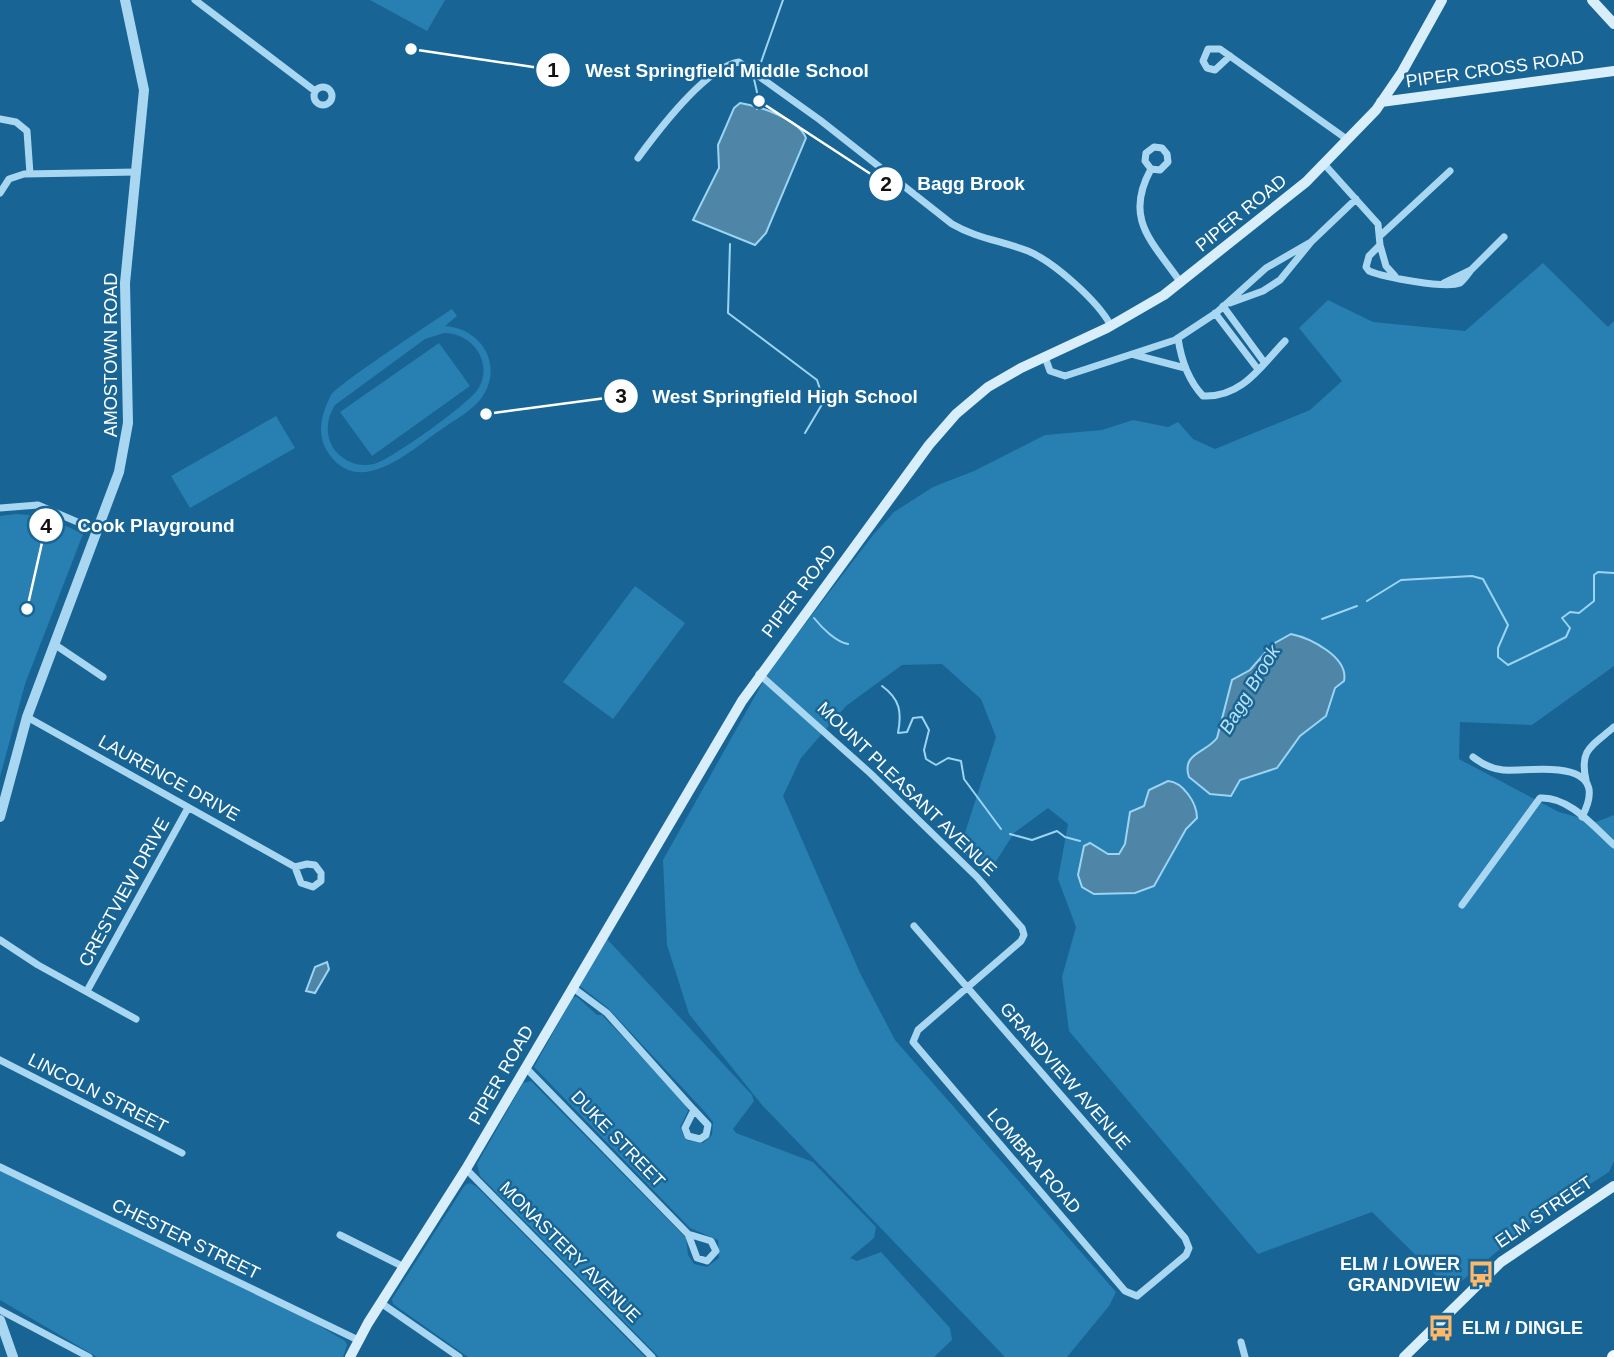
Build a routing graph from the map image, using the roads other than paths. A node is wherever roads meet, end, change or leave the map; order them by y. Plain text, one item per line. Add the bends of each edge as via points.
1 (125, 0) edge
2 (195, 0) edge
3 (1442, 0) edge
4 (1592, 0) edge
5 (1614, 24) edge
6 (1230, 56) dead end
7 (1614, 71) edge
8 (314, 91) dead end
9 (1381, 102) junction
10 (0, 119) edge
11 (1349, 141) junction
12 (638, 158) dead end
13 (1325, 165) junction
14 (1151, 169) dead end
15 (1450, 171) dead end
16 (137, 172) junction
17 (30, 174) junction
18 (0, 193) edge
19 (1356, 199) junction
20 (1381, 235) junction
21 (1504, 237) dead end
22 (1311, 242) junction
23 (1380, 245) junction
24 (1402, 279) junction
25 (1181, 284) junction
26 (1223, 306) junction
27 (1215, 313) junction
28 (1111, 327) junction
29 (1178, 338) junction
30 (1285, 341) dead end
31 (1135, 355) junction
32 (1045, 357) junction
33 (1264, 362) junction
34 (1185, 368) junction
35 (1257, 369) junction
36 (0, 508) edge
37 (96, 530) junction
38 (54, 644) junction
39 (759, 674) junction
40 (103, 677) dead end
41 (27, 717) junction
42 (1614, 727) edge
43 (1473, 758) dead end
44 (1586, 781) junction
45 (188, 808) junction
46 (0, 817) edge
47 (1583, 817) junction
48 (1614, 845) edge
49 (295, 867) dead end
50 (1462, 905) dead end
51 (914, 926) dead end
52 (0, 940) edge
53 (572, 987) junction
54 (967, 988) junction
55 (86, 991) junction
56 (136, 1018) dead end
57 (0, 1060) edge
58 (525, 1067) junction
59 (694, 1110) dead end
60 (182, 1153) dead end
61 (0, 1167) edge
62 (466, 1169) junction
63 (1613, 1185) edge
64 (688, 1234) dead end
65 (340, 1235) dead end
66 (404, 1267) junction
67 (1135, 1296) joint
68 (381, 1303) junction
69 (0, 1310) edge
70 (0, 1320) edge
71 (358, 1340) junction
72 (1241, 1342) dead end
73 (13, 1357) edge
74 (89, 1357) edge
75 (350, 1357) edge
76 (459, 1357) edge
77 (652, 1357) edge
78 (1245, 1357) edge
79 (1404, 1357) edge

1 - 16 street, AMOSTOWN ROAD via 144,89
2 - 8 street
3 - 9 main road, PIPER ROAD
4 - 5 main road
6 - 11 street
7 - 9 main road, PIPER CROSS ROAD
9 - 11 main road, PIPER ROAD
10 - 17 street via 14,121 27,131
11 - 13 main road, PIPER ROAD
12 - 28 street via 698,90 720,69 738,62 952,224 1032,253 1095,302
13 - 19 street
13 - 25 main road, PIPER ROAD
14 - 25 street via 1139,195 1139,215
15 - 20 street
16 - 17 street
16 - 37 street, AMOSTOWN ROAD via 125,283 126,442
17 - 18 street via 9,179
19 - 20 street via 1378,224
19 - 22 street
20 - 23 street
21 - 24 street via 1460,282
22 - 26 street via 1266,268
22 - 26 street via 1280,280
23 - 24 street via 1386,265
23 - 24 street via 1369,257 1367,269
25 - 28 main road, PIPER ROAD
26 - 27 street
26 - 33 street
27 - 29 street
27 - 35 street
28 - 32 main road, PIPER ROAD
29 - 31 street
29 - 34 street
30 - 33 street
31 - 32 street via 1065,376 1050,371
31 - 34 street
32 - 39 main road, PIPER ROAD via 988,387 949,421
33 - 35 street
34 - 35 street via 1203,396 1216,397 1240,389
36 - 37 street via 38,505
37 - 38 street, AMOSTOWN ROAD
38 - 40 street
38 - 41 street, AMOSTOWN ROAD
39 - 53 main road, PIPER ROAD
39 - 54 street, MOUNT PLEASANT AVENUE via 841,745 977,877 1020,926 1024,935
41 - 45 street, LAURENCE DRIVE
41 - 46 street, AMOSTOWN ROAD
42 - 44 street via 1584,753
43 - 44 street via 1504,770 1563,768
44 - 47 street via 1589,807
45 - 49 street, LAURENCE DRIVE
45 - 55 street, CRESTVIEW DRIVE
47 - 48 street
47 - 50 street via 1558,800 1540,798
51 - 54 street, GRANDVIEW AVENUE
52 - 55 street
53 - 58 main road, PIPER ROAD
53 - 59 street via 607,1013
54 - 67 street, GRANDVIEW AVENUE via 1185,1238 1189,1248 1179,1261
54 - 67 street, LOMBRA ROAD via 915,1033 913,1042 1125,1291
55 - 56 street
57 - 60 street, LINCOLN STREET
58 - 62 main road, PIPER ROAD
58 - 64 street, DUKE STREET
61 - 71 street, CHESTER STREET
62 - 66 main road, PIPER ROAD
62 - 77 street, MONASTERY AVENUE
63 - 79 main road, ELM STREET via 1501,1262
65 - 66 street
66 - 68 main road, PIPER ROAD
68 - 71 main road, PIPER ROAD
68 - 76 street
69 - 74 street
70 - 73 street
71 - 75 main road, PIPER ROAD
72 - 78 street

